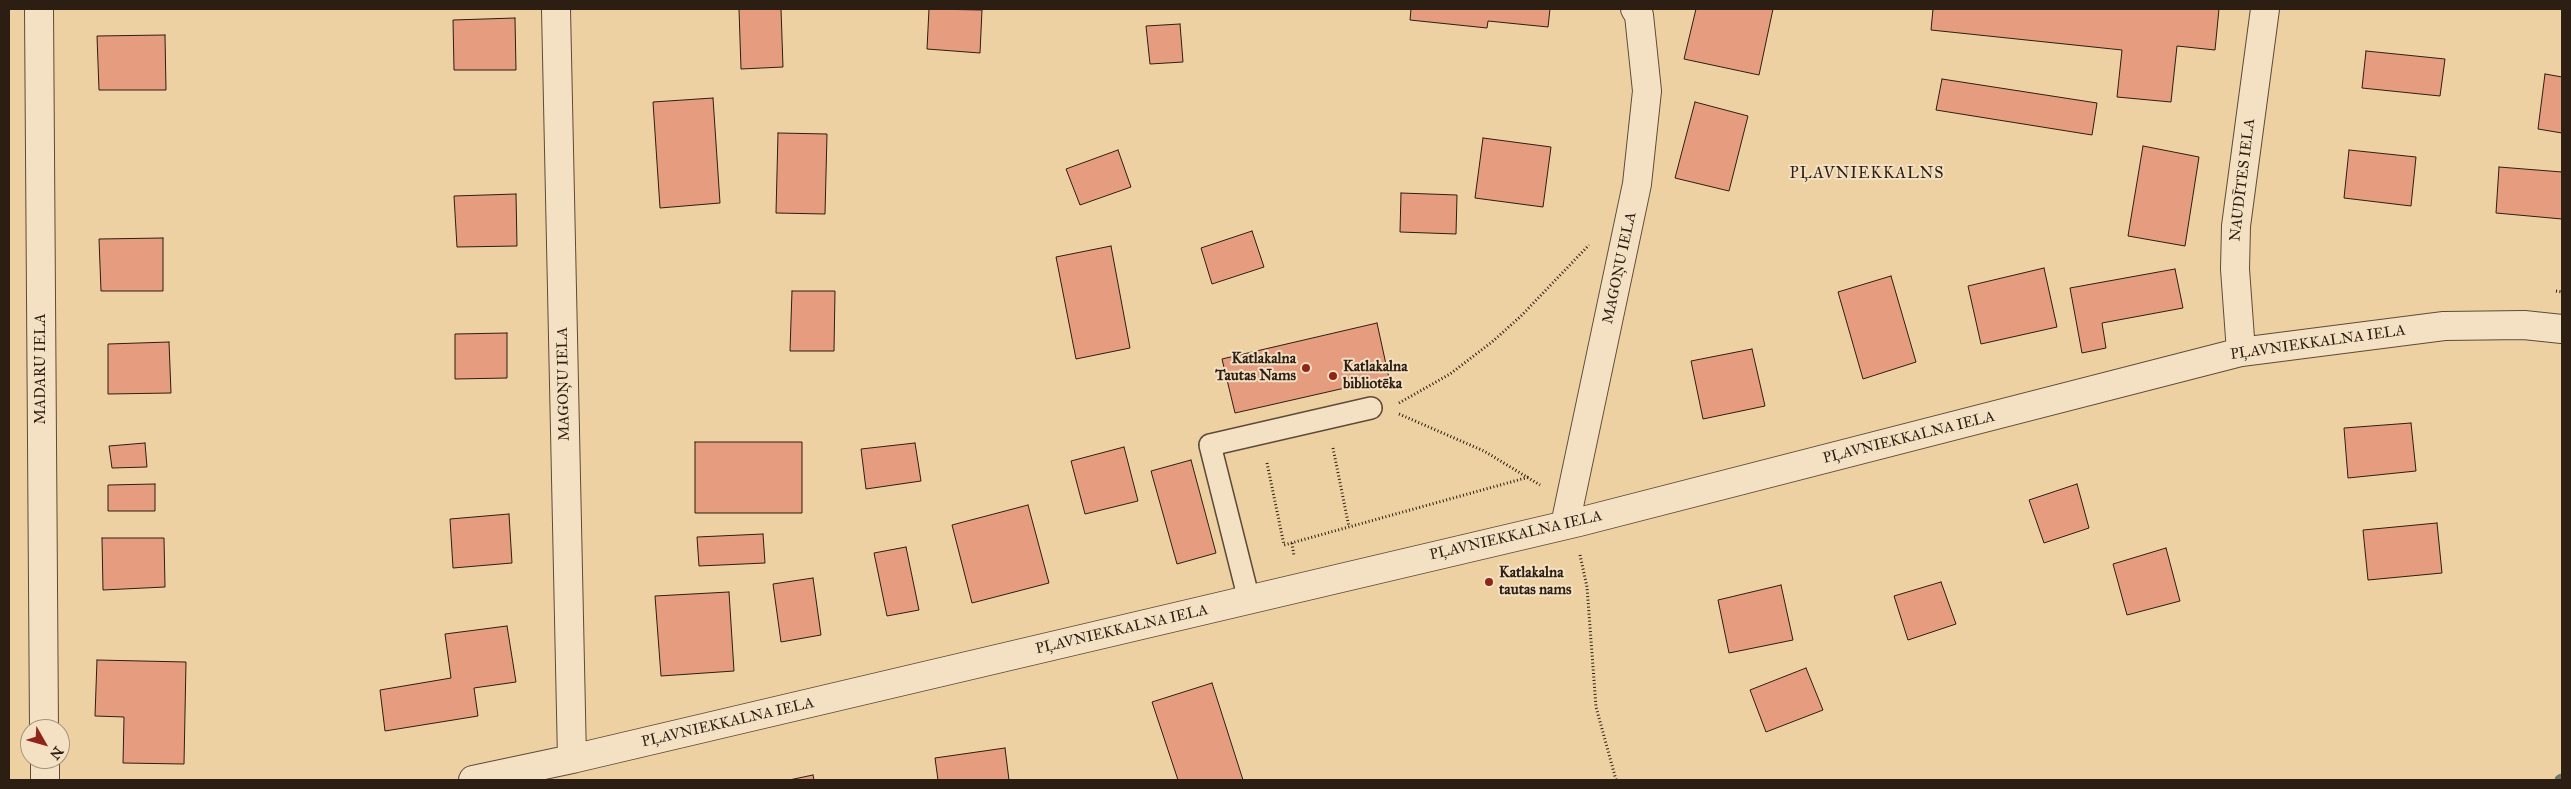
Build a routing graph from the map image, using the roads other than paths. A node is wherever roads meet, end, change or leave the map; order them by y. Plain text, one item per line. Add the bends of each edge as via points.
1 (39, 9) edge
2 (556, 9) edge
3 (1635, 9) edge
4 (2265, 9) edge
5 (2562, 329) edge
6 (2241, 352) junction
7 (1379, 409) road end
8 (1571, 518) junction
9 (1249, 600) junction
10 (44, 719) edge
11 (572, 759) junction
12 (473, 780) edge

1 - 10 street, MADARU IELA
2 - 11 street, MAGOŅU IELA
3 - 8 street, MAGOŅU IELA via 1639,15 1647,91 1638,184
4 - 6 street, NAUDĪTES IELA via 2236,226 2235,270
5 - 6 street, PĻAVNIEKKALNA IELA via 2524,325 2444,326
6 - 8 street, PĻAVNIEKKALNA IELA
7 - 9 lane via 1210,445
8 - 9 street, PĻAVNIEKKALNA IELA
9 - 11 street, PĻAVNIEKKALNA IELA
11 - 12 street, PĻAVNIEKKALNA IELA

